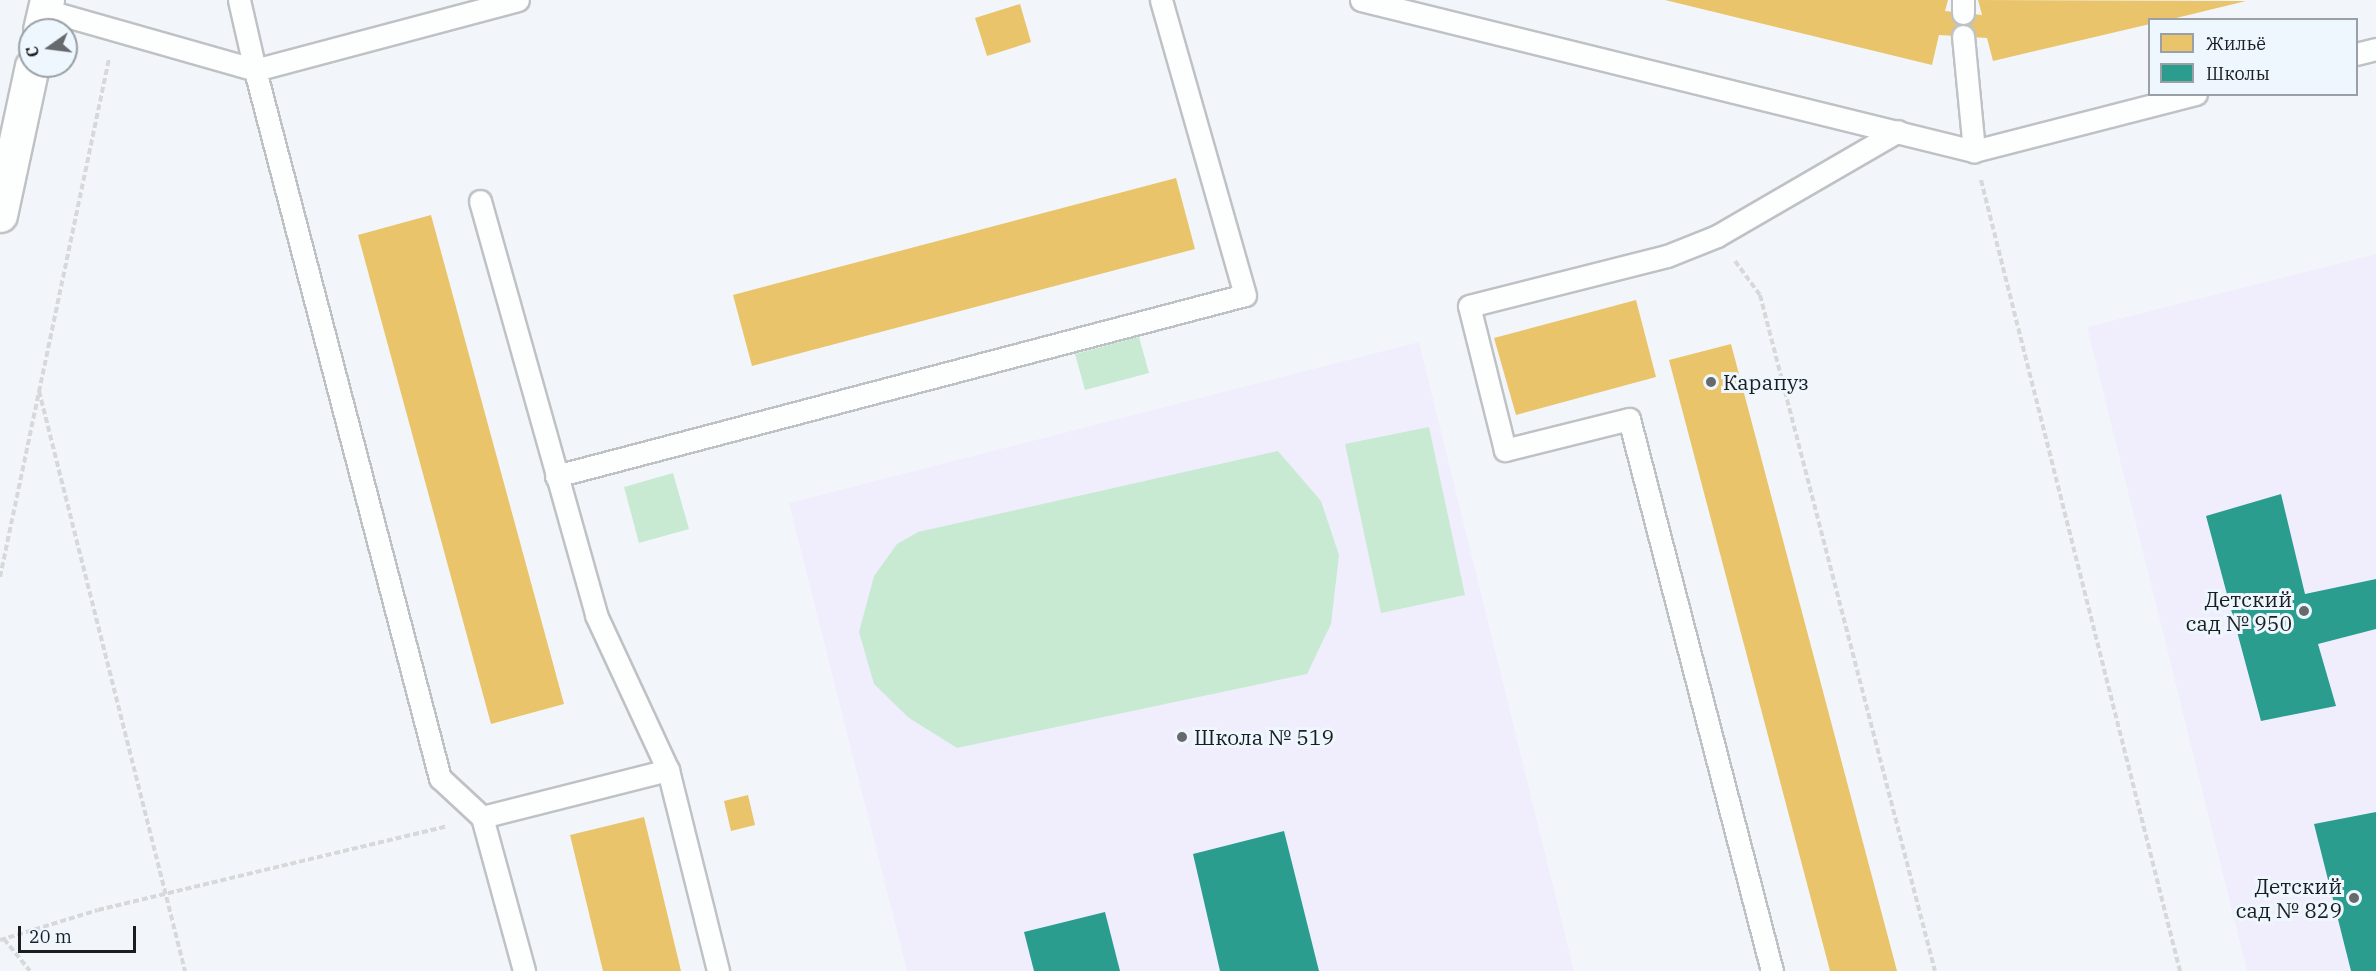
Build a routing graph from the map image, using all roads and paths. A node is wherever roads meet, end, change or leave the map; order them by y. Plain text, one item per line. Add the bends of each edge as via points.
1 (239, 0) edge
2 (518, 0) edge
3 (1161, 0) edge
4 (1361, 0) edge
5 (44, 13) edge
6 (115, 30) junction
7 (1963, 36) dead end
8 (2376, 49) edge
9 (2358, 54) edge
10 (255, 70) junction
11 (29, 78) edge
12 (2188, 96) edge
13 (1898, 131) junction
14 (1974, 151) junction
15 (480, 201) dead end
16 (0, 215) edge
17 (1717, 236) junction
18 (39, 391) junction
19 (556, 476) junction
20 (0, 577) edge
21 (668, 771) junction
22 (483, 817) junction
23 (166, 895) junction
24 (2, 940) edge
25 (30, 971) edge
26 (185, 971) edge
27 (524, 971) edge
28 (718, 971) edge
29 (1772, 971) edge
30 (1935, 971) edge
31 (2180, 971) edge

1 - 10 lane
2 - 10 lane
3 - 19 lane via 1245,295
4 - 13 lane
5 - 6 lane
6 - 10 lane
6 - 18 path
7 - 14 lane
8 - 9 lane
10 - 22 lane via 441,778
11 - 16 main road
12 - 14 lane
13 - 14 lane
13 - 17 lane
14 - 31 path
15 - 19 lane
17 - 29 lane via 1667,256 1469,306 1505,450 1629,419
17 - 30 path via 1760,295
18 - 20 path
18 - 23 path
19 - 21 lane via 596,615
21 - 22 lane
21 - 28 lane
22 - 23 path
22 - 27 lane
23 - 24 path via 98,910
23 - 26 path
24 - 25 path

